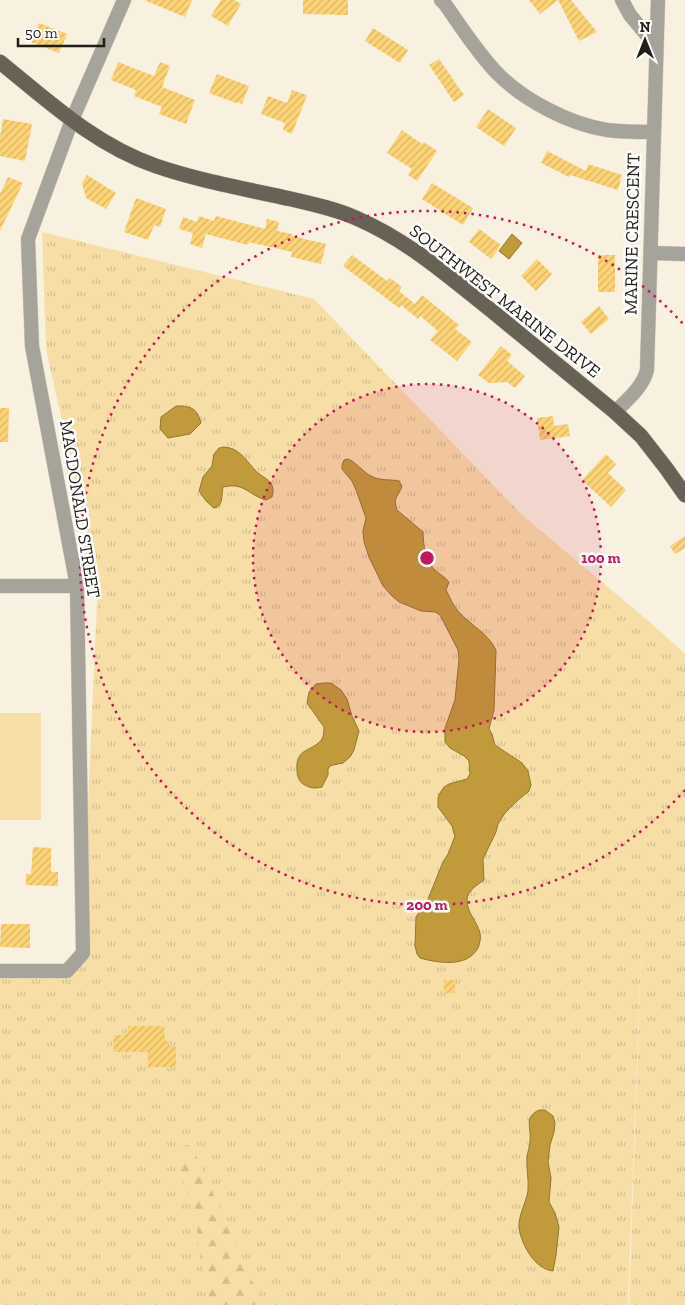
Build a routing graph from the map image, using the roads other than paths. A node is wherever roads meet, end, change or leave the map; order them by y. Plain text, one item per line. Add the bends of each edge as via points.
1 (124, 0) edge
2 (441, 0) edge
3 (622, 0) edge
4 (658, 0) edge
5 (656, 46) junction
6 (0, 62) edge
7 (72, 120) junction
8 (653, 132) junction
9 (651, 253) junction
10 (685, 254) edge
11 (615, 412) junction
12 (685, 495) edge
13 (0, 586) edge
14 (77, 586) junction
15 (0, 971) edge

1 - 7 street, MACDONALD STREET
2 - 8 street via 497,73 539,104 563,116 606,130
3 - 5 street
4 - 5 street, MARINE CRESCENT
5 - 8 street, MARINE CRESCENT
6 - 7 main road, SOUTHWEST MARINE DRIVE
7 - 11 main road, SOUTHWEST MARINE DRIVE via 110,146 154,166 341,212 387,232 431,262
7 - 14 street, MACDONALD STREET via 28,238 32,346
8 - 9 street, MARINE CRESCENT
9 - 10 street
9 - 11 street, MARINE CRESCENT via 646,375
11 - 12 main road, SOUTHWEST MARINE DRIVE via 641,436
13 - 14 street
14 - 15 street, MACDONALD STREET via 83,953 68,971

